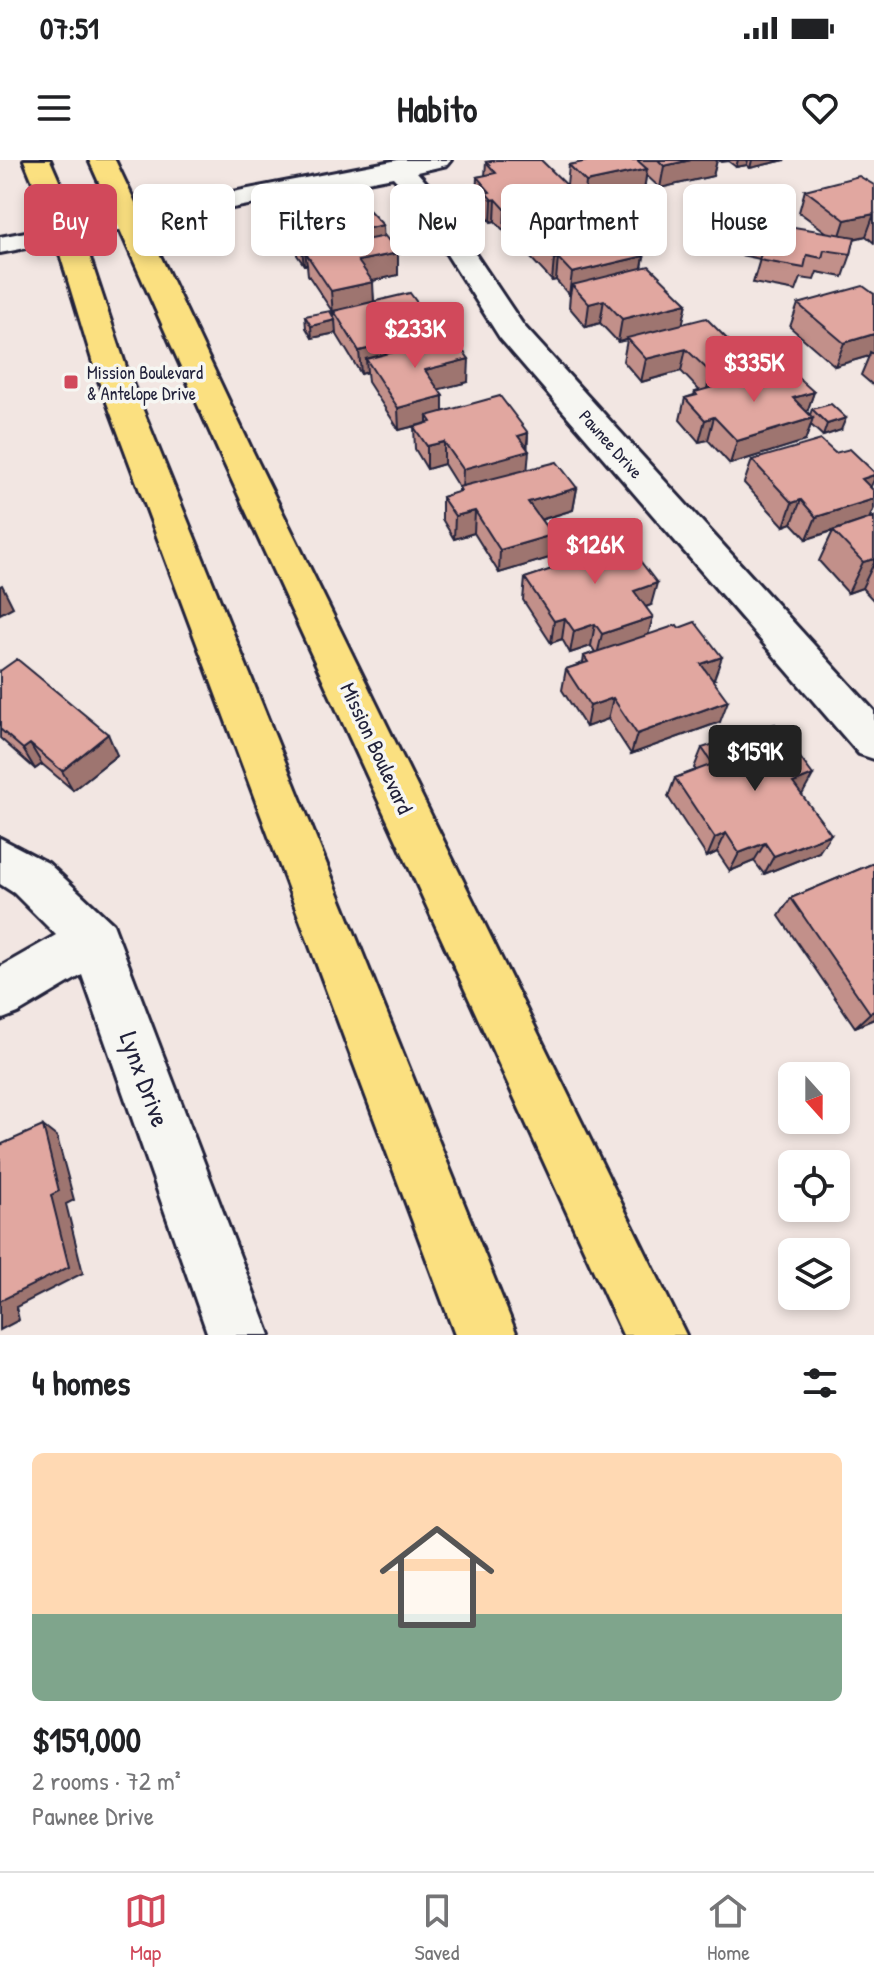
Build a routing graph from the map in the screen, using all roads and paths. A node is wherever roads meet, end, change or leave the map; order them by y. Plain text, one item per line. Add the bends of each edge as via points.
1 (37, 160) edge
2 (102, 160) edge
3 (438, 160) edge
4 (399, 168) junction
5 (47, 184) edge
6 (130, 218) junction
7 (117, 221) edge
8 (24, 240) edge
9 (0, 245) edge
10 (75, 256) edge
11 (874, 741) edge
12 (0, 859) edge
13 (95, 940) junction
14 (0, 995) edge
15 (239, 1335) edge
16 (486, 1335) edge
17 (655, 1335) edge

1 - 5 main road
2 - 6 main road, Mission Boulevard
3 - 4 street
4 - 6 street
4 - 11 street, Pawnee Drive via 418,188 511,331
6 - 7 street
6 - 17 main road, Mission Boulevard
8 - 9 street
10 - 16 main road via 112,373
12 - 13 street, Lynx Drive via 31,878
13 - 14 street
13 - 15 street, Lynx Drive

